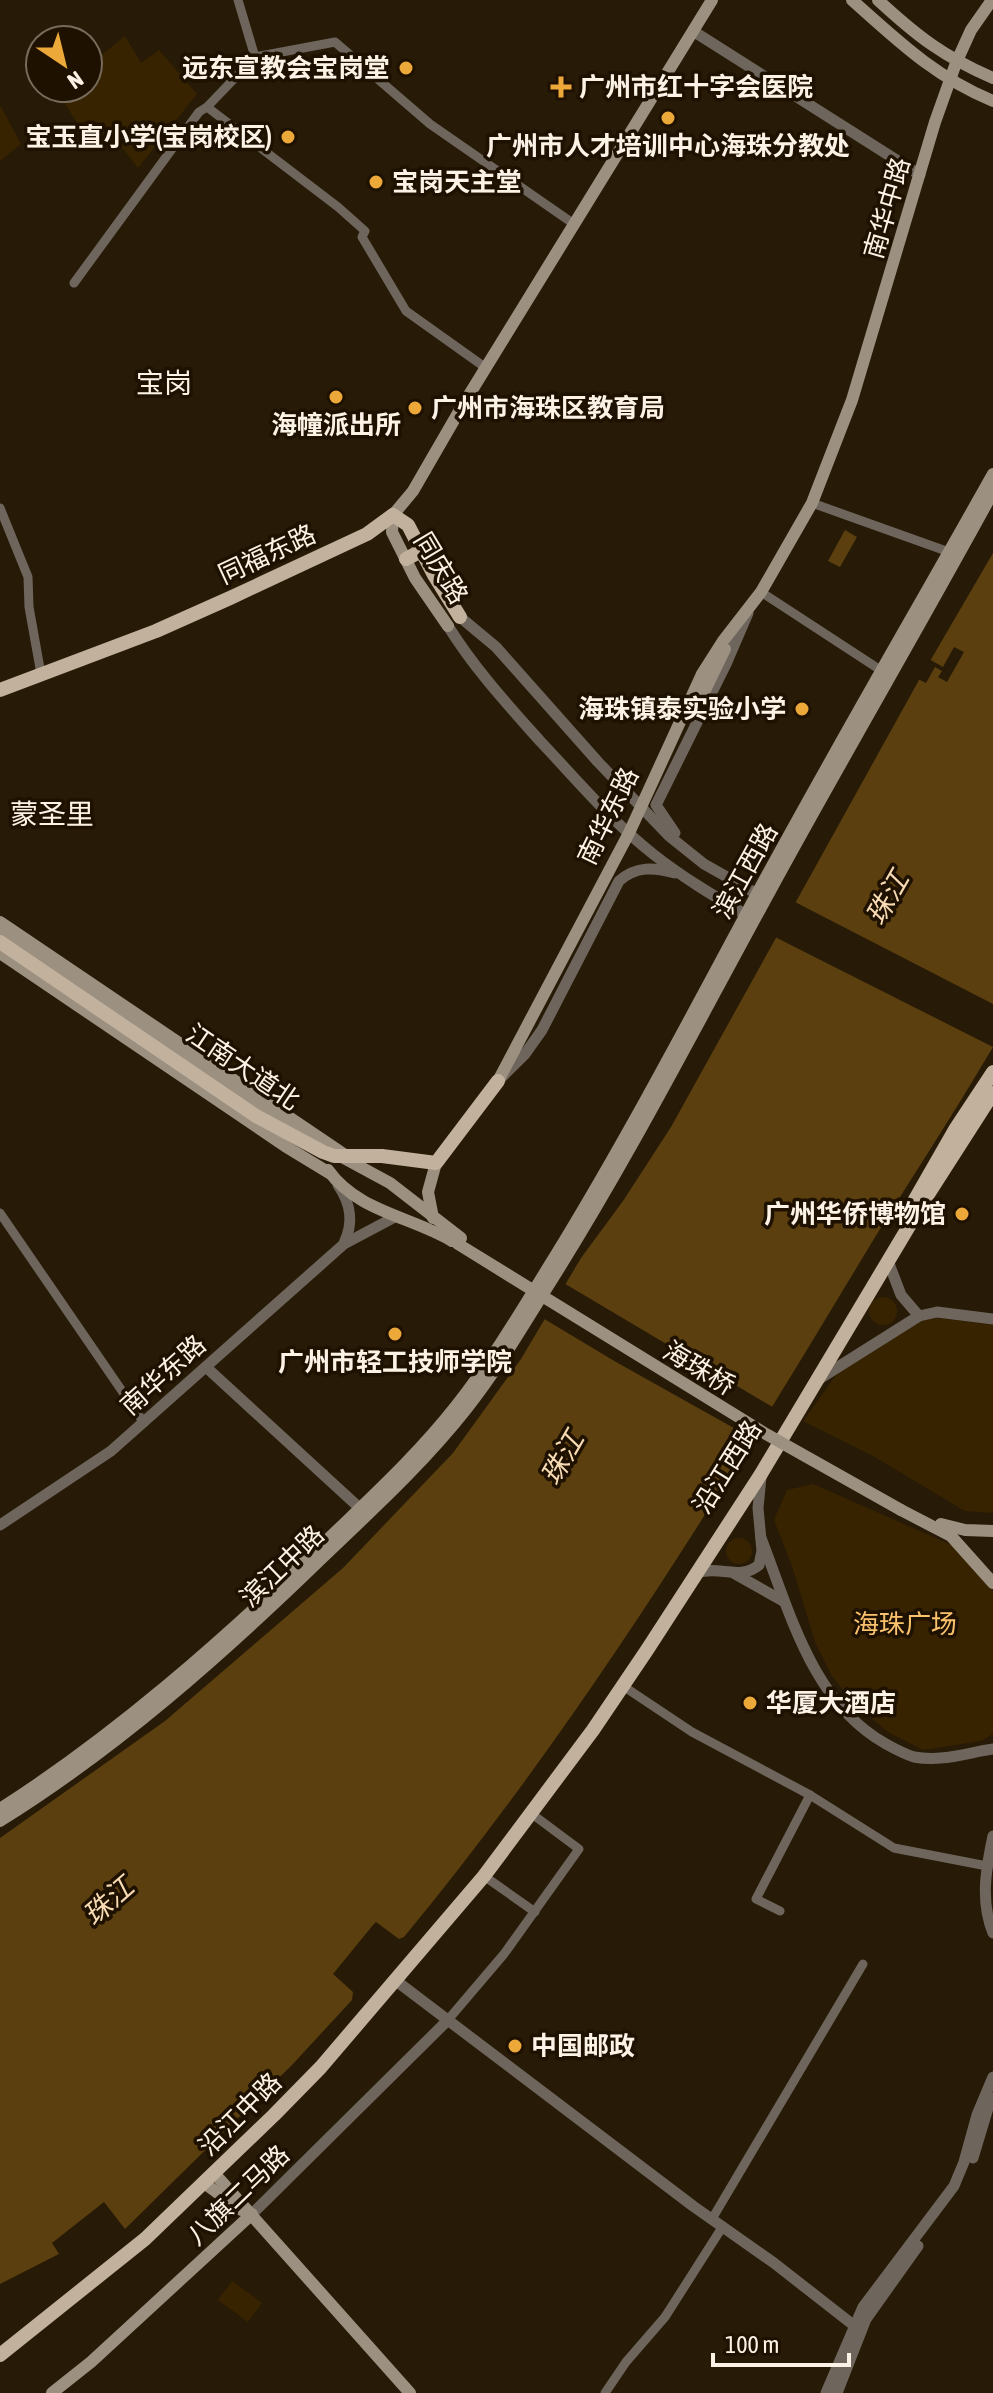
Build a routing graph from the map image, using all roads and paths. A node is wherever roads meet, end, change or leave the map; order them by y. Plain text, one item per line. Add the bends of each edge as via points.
1 (238, 0) edge
2 (712, 0) edge
3 (852, 0) edge
4 (878, 0) edge
5 (992, 0) edge
6 (693, 31) junction
7 (255, 57) junction
8 (956, 63) junction
9 (993, 78) edge
10 (950, 81) junction
11 (993, 101) edge
12 (207, 107) junction
13 (920, 175) junction
14 (574, 224) junction
15 (74, 283) dead end
16 (485, 370) junction
17 (839, 435) joint
18 (993, 474) edge
19 (993, 492) edge
20 (812, 503) junction
21 (0, 508) edge
22 (393, 515) junction
23 (421, 551) junction
24 (949, 552) junction
25 (406, 559) junction
26 (761, 592) junction
27 (750, 607) junction
28 (454, 622) junction
29 (41, 674) junction
30 (887, 674) junction
31 (0, 690) edge
32 (693, 715) dead end
33 (649, 809) junction
34 (629, 833) junction
35 (607, 872) junction
36 (683, 875) junction
37 (757, 894) junction
38 (760, 910) junction
39 (602, 915) junction
40 (746, 915) junction
41 (0, 922) edge
42 (0, 931) edge
43 (0, 942) edge
44 (0, 953) edge
45 (993, 1072) edge
46 (498, 1081) junction
47 (993, 1093) edge
48 (256, 1116) junction
49 (349, 1159) junction
50 (436, 1163) junction
51 (331, 1174) junction
52 (0, 1213) edge
53 (395, 1217) junction
54 (433, 1218) junction
55 (460, 1241) junction
56 (344, 1244) junction
57 (888, 1261) junction
58 (539, 1291) junction
59 (919, 1316) junction
60 (993, 1319) edge
61 (207, 1368) junction
62 (819, 1379) junction
63 (144, 1423) junction
64 (761, 1474) junction
65 (903, 1507) junction
66 (363, 1512) junction
67 (0, 1525) edge
68 (993, 1531) edge
69 (761, 1538) junction
70 (731, 1572) junction
71 (696, 1573) junction
72 (993, 1583) edge
73 (783, 1601) junction
74 (623, 1686) junction
75 (993, 1749) edge
76 (810, 1795) junction
77 (0, 1809) edge
78 (532, 1814) junction
79 (0, 1821) edge
80 (993, 1836) edge
81 (987, 1866) junction
82 (481, 1874) junction
83 (780, 1911) dead end
84 (535, 1912) junction
85 (993, 1933) edge
86 (863, 1964) dead end
87 (395, 1980) junction
88 (447, 2021) junction
89 (993, 2077) edge
90 (993, 2093) edge
91 (209, 2178) junction
92 (252, 2214) junction
93 (712, 2219) junction
94 (723, 2226) junction
95 (858, 2329) junction
96 (0, 2355) edge
97 (52, 2393) edge
98 (410, 2393) edge
99 (605, 2393) edge
100 (826, 2393) edge
101 (837, 2393) edge

1 - 7 street
2 - 6 main road, 同福东路
3 - 10 main road
4 - 8 main road
5 - 8 main road, 南华中路
6 - 13 street
6 - 14 main road, 同福东路
7 - 12 street
7 - 14 street via 335,42 430,124
8 - 9 main road
8 - 10 main road, 南华中路
10 - 11 main road
10 - 13 main road, 南华中路
12 - 15 street
12 - 16 street via 365,231 362,237 406,311
13 - 17 main road, 南华中路
14 - 16 main road, 同福东路
16 - 22 main road, 同福东路 via 413,491
17 - 20 main road, 南华东路
18 - 24 main road, 滨江西路
19 - 30 main road, 滨江西路
20 - 24 street
20 - 26 main road, 南华东路
21 - 29 street via 28,577
22 - 23 main road, 同庆路 via 408,525
22 - 25 main road, 同庆路 via 392,532
22 - 29 main road, 同福东路 via 367,534 230,598
23 - 25 main road
23 - 28 main road, 同庆路
24 - 30 main road, 滨江西路
25 - 28 main road, 同庆路 via 428,599
26 - 27 main road, 南华东路
26 - 30 street
27 - 32 main road
27 - 33 street via 726,664
27 - 33 main road, 南华东路 via 695,687
28 - 33 street via 496,647 598,762
28 - 34 street via 476,669
29 - 31 main road, 同福东路
30 - 37 main road, 滨江西路
30 - 38 main road, 滨江西路
33 - 34 main road, 南华东路
33 - 37 street via 693,856
34 - 35 main road, 南华东路
34 - 36 street
35 - 39 street
35 - 46 main road, 南华东路
36 - 39 street via 650,868 631,872 615,887
36 - 40 street
37 - 38 street
37 - 40 main road, 滨江西路
38 - 40 street
38 - 58 main road, 滨江西路 via 660,1097
39 - 46 street via 542,1030
40 - 58 main road, 滨江西路
41 - 49 main road
42 - 49 main road, 江南大道北 via 280,1121
43 - 48 main road, 江南大道北
44 - 51 main road
45 - 82 main road, 沿江西路 via 655,1626
46 - 50 main road, 南华东路
47 - 57 main road, 沿江西路
48 - 49 main road via 323,1152
48 - 51 main road, 江南大道北 via 308,1148
49 - 50 main road via 382,1156
49 - 54 main road, 江南大道北
50 - 54 main road, 南华东路 via 428,1192
51 - 53 main road, 江南大道北 via 354,1196
51 - 56 street via 349,1206
52 - 63 street
53 - 55 main road, 江南大道北
53 - 56 street, 南华东路
54 - 55 main road, 江南大道北
55 - 65 main road, 海珠桥, bridge via 766,1434
56 - 61 street, 南华东路
57 - 59 street via 901,1295
57 - 62 main road, 沿江西路
58 - 66 main road, 滨江中路 via 452,1411
59 - 60 street via 937,1312
59 - 62 street
61 - 63 street, 南华东路
61 - 66 street
62 - 64 main road, 沿江西路
63 - 67 street, 南华东路 via 95,1463
64 - 69 street
64 - 71 main road, 沿江西路
65 - 68 main road, 海珠桥 via 951,1528
65 - 72 main road, 海珠桥 via 951,1536
66 - 77 main road, 滨江中路 via 195,1663
66 - 79 main road, 滨江中路 via 176,1692
69 - 70 street via 759,1565 748,1572
69 - 73 street
70 - 71 street
70 - 73 street
71 - 74 main road, 沿江西路
73 - 75 street via 828,1692 857,1726 915,1757 940,1759
74 - 76 street via 692,1732
74 - 78 main road, 沿江西路
76 - 81 street via 894,1848
76 - 83 street via 756,1899
78 - 82 main road, 沿江西路
78 - 84 street via 579,1849
80 - 81 street
81 - 85 street via 986,1905
82 - 84 street
82 - 87 main road, 沿江中路
84 - 88 street
86 - 93 street
87 - 88 street
87 - 91 main road, 沿江中路 via 321,2067
88 - 92 street, 八旗二马路
88 - 93 street
89 - 95 street via 954,2186 863,2307
90 - 95 street via 958,2194
91 - 92 main road
91 - 96 main road, 沿江中路 via 145,2239
92 - 97 main road, 八旗二马路
92 - 98 main road
93 - 94 street
94 - 95 street
94 - 99 street via 665,2317
95 - 100 street
95 - 101 street

